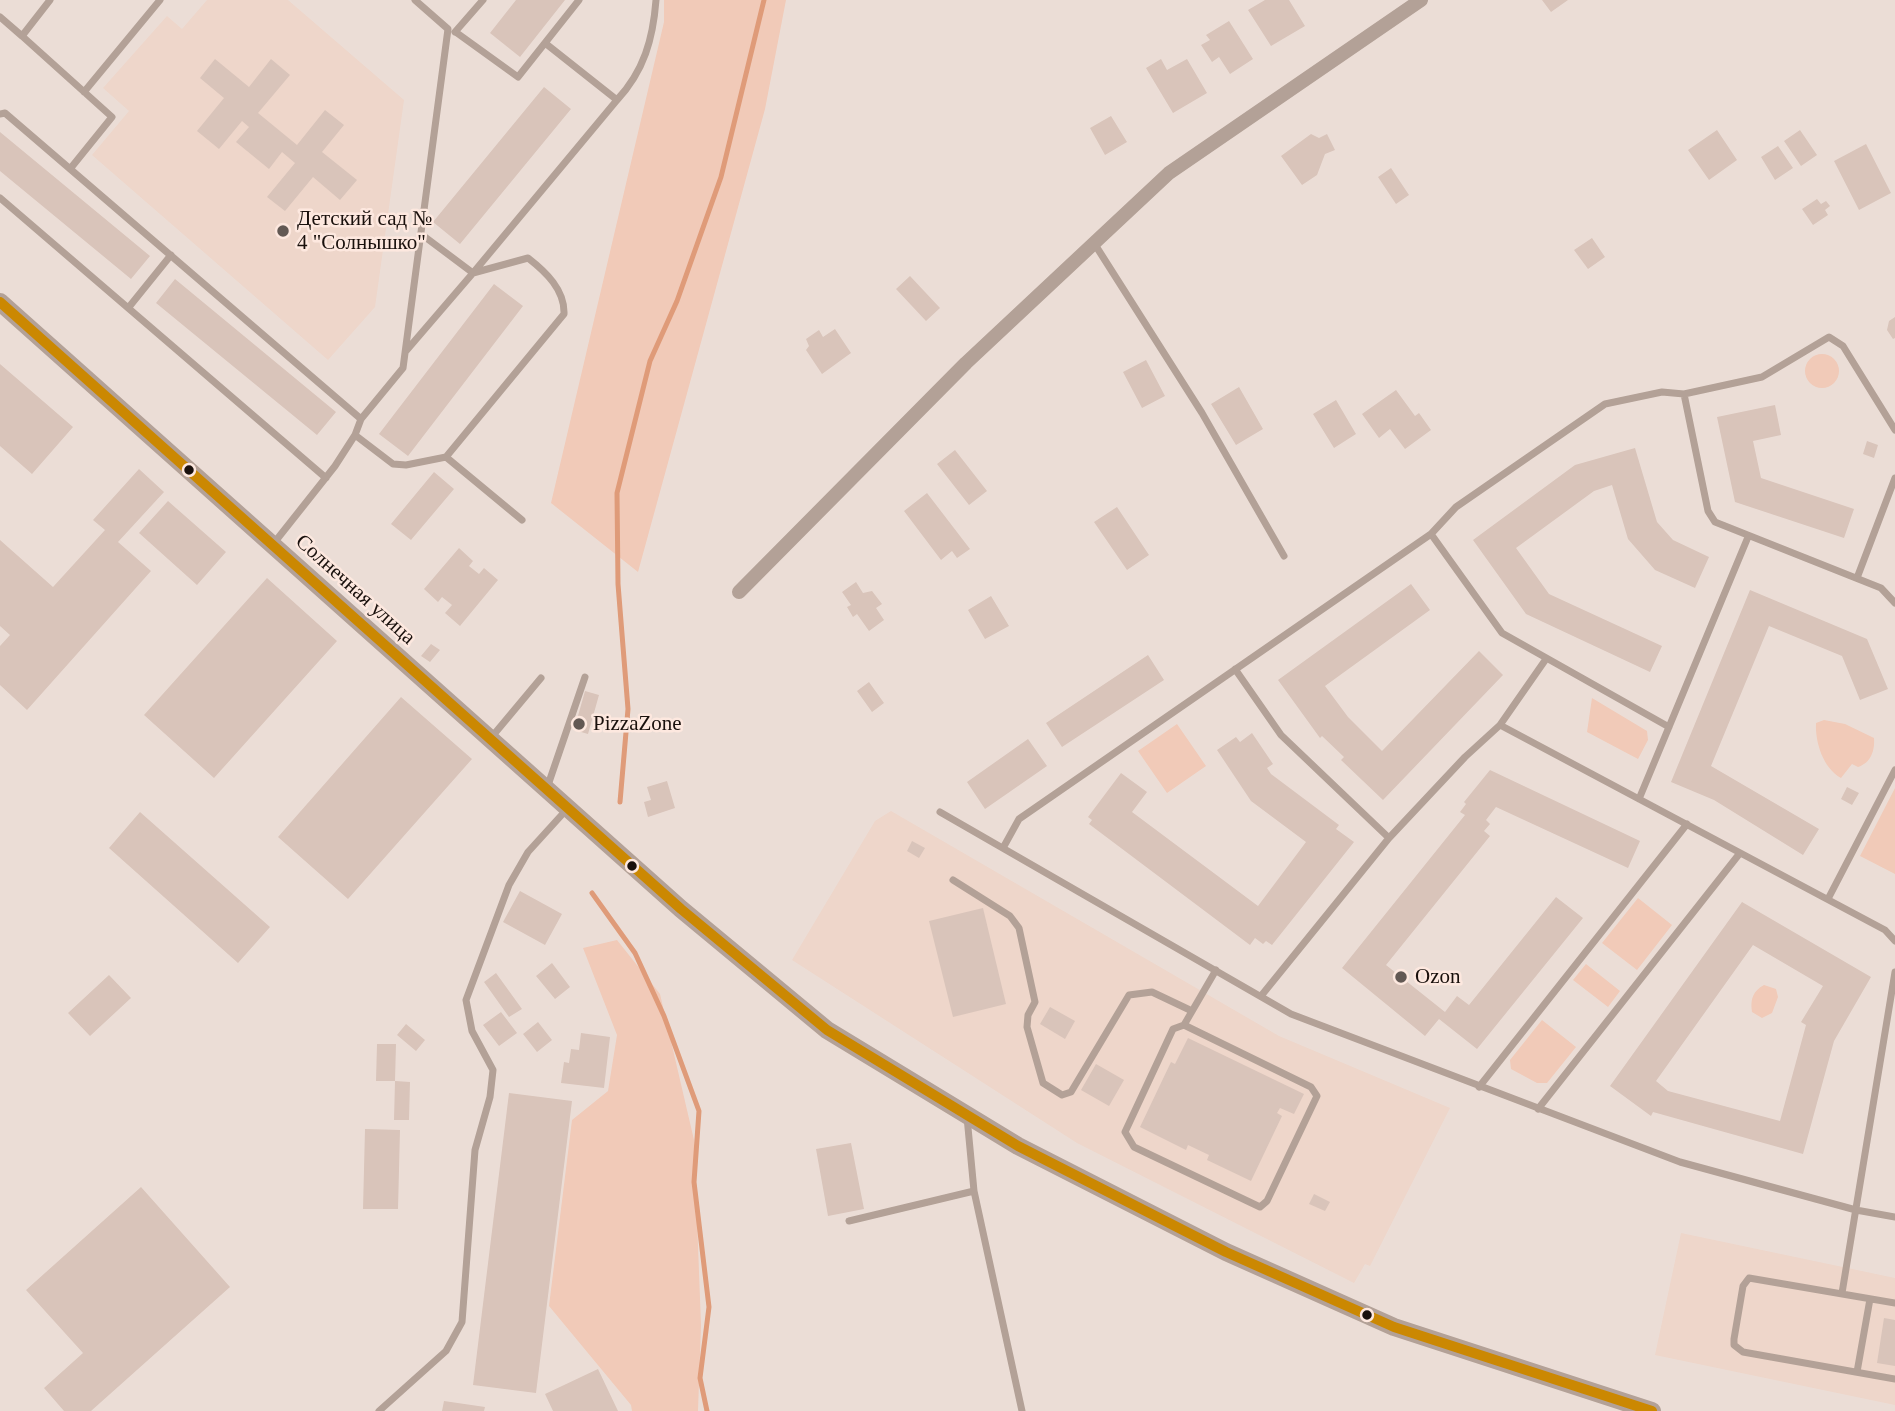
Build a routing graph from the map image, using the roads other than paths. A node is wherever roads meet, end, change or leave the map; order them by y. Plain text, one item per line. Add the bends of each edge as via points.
1 (50, 0) edge
2 (160, 0) edge
3 (415, 0) edge
4 (483, 0) edge
5 (579, 0) edge
6 (656, 0) edge
7 (1421, 0) edge
8 (0, 17) edge
9 (448, 29) junction
10 (457, 33) junction
11 (22, 36) junction
12 (545, 43) junction
13 (84, 92) junction
14 (617, 100) junction
15 (0, 114) edge
16 (70, 169) junction
17 (0, 198) edge
18 (421, 234) junction
19 (1094, 243) junction
20 (171, 255) junction
21 (473, 273) junction
22 (0, 302) edge
23 (129, 307) junction
24 (405, 351) junction
25 (1684, 394) junction
26 (361, 419) junction
27 (1895, 430) edge
28 (355, 435) junction
29 (446, 457) junction
30 (326, 478) junction
31 (1895, 478) edge
32 (522, 520) dead end
33 (1431, 534) junction
34 (1748, 537) junction
35 (271, 546) junction
36 (1284, 556) dead end
37 (1857, 578) junction
38 (739, 592) dead end
39 (1895, 603) edge
40 (1546, 659) junction
41 (1235, 669) junction
42 (585, 677) dead end
43 (541, 678) dead end
44 (1500, 725) junction
45 (1669, 727) junction
46 (490, 739) junction
47 (1895, 770) edge
48 (547, 789) junction
49 (1639, 799) junction
50 (569, 808) junction
51 (940, 812) dead end
52 (1686, 824) junction
53 (1389, 838) junction
54 (1003, 848) junction
55 (1740, 853) junction
56 (953, 880) dead end
57 (1828, 899) junction
58 (1895, 941) edge
59 (1216, 970) junction
60 (1895, 972) edge
61 (1261, 996) junction
62 (1192, 1012) junction
63 (1184, 1025) junction
64 (1479, 1087) junction
65 (1538, 1109) junction
66 (967, 1116) junction
67 (974, 1191) junction
68 (1856, 1210) junction
69 (1895, 1217) edge
70 (849, 1221) dead end
71 (1842, 1293) junction
72 (1870, 1298) junction
73 (1895, 1303) edge
74 (1857, 1373) junction
75 (1895, 1380) edge
76 (379, 1411) edge
77 (1022, 1411) edge
78 (1652, 1411) edge

1 - 11 lane
2 - 13 lane
3 - 9 lane
4 - 10 lane
5 - 12 lane
6 - 14 lane via 654,28 640,73
7 - 19 street via 1169,173
8 - 11 lane
9 - 10 lane
9 - 18 lane
10 - 12 lane via 518,77
11 - 13 lane
12 - 14 lane
13 - 16 lane via 112,117
14 - 21 lane
15 - 16 lane via 5,113
16 - 20 lane
17 - 23 lane
18 - 21 lane
18 - 24 lane
19 - 36 lane via 1202,413
19 - 38 street via 965,363
20 - 23 lane
20 - 26 lane
21 - 24 lane
21 - 29 lane via 528,258 546,272 565,304 564,314
22 - 35 street, Солнечная улица
23 - 30 lane
24 - 26 lane via 403,368
25 - 27 lane via 1762,377 1829,337 1843,346
25 - 33 lane via 1661,392 1605,404 1456,507
25 - 34 lane via 1711,517
26 - 28 lane
28 - 29 lane via 393,464
28 - 30 lane
29 - 32 lane
30 - 35 lane
31 - 37 lane
33 - 40 lane via 1502,633
33 - 41 lane
34 - 37 lane
34 - 45 lane
35 - 46 street, Солнечная улица
37 - 39 lane via 1881,588
40 - 44 lane
40 - 45 lane
41 - 53 lane via 1281,735
41 - 54 lane via 1019,819
42 - 48 lane
43 - 46 lane
44 - 49 lane
44 - 53 lane
45 - 49 lane
46 - 48 street, Солнечная улица
47 - 57 lane
48 - 50 street, Солнечная улица
49 - 52 lane
50 - 66 street, Солнечная улица via 681,909 827,1030
50 - 76 lane via 528,852 509,885 466,1000 472,1031 493,1070 475,1150 462,1322 446,1351
51 - 54 lane
52 - 55 lane
52 - 64 lane
53 - 61 lane
54 - 59 lane
55 - 57 lane
55 - 65 lane
56 - 62 lane via 1010,916 1019,928 1035,1002 1027,1027 1041,1078 1062,1095 1071,1092 1129,995 1152,992
57 - 58 lane via 1885,930
59 - 61 lane
59 - 62 lane
60 - 68 lane
61 - 64 lane via 1291,1014
62 - 63 lane
63 - 63 lane via 1315,1091 1315,1101 1260,1207 1133,1147 1127,1137 1125,1128 1173,1029
64 - 65 lane
65 - 68 lane via 1680,1162
66 - 67 lane
66 - 78 street, Солнечная улица via 1226,1252 1394,1327
67 - 70 lane
67 - 77 lane
68 - 69 lane
68 - 71 lane
71 - 72 lane
71 - 74 lane via 1749,1278 1743,1286 1734,1345 1743,1352
72 - 73 lane
72 - 74 lane
74 - 75 lane

